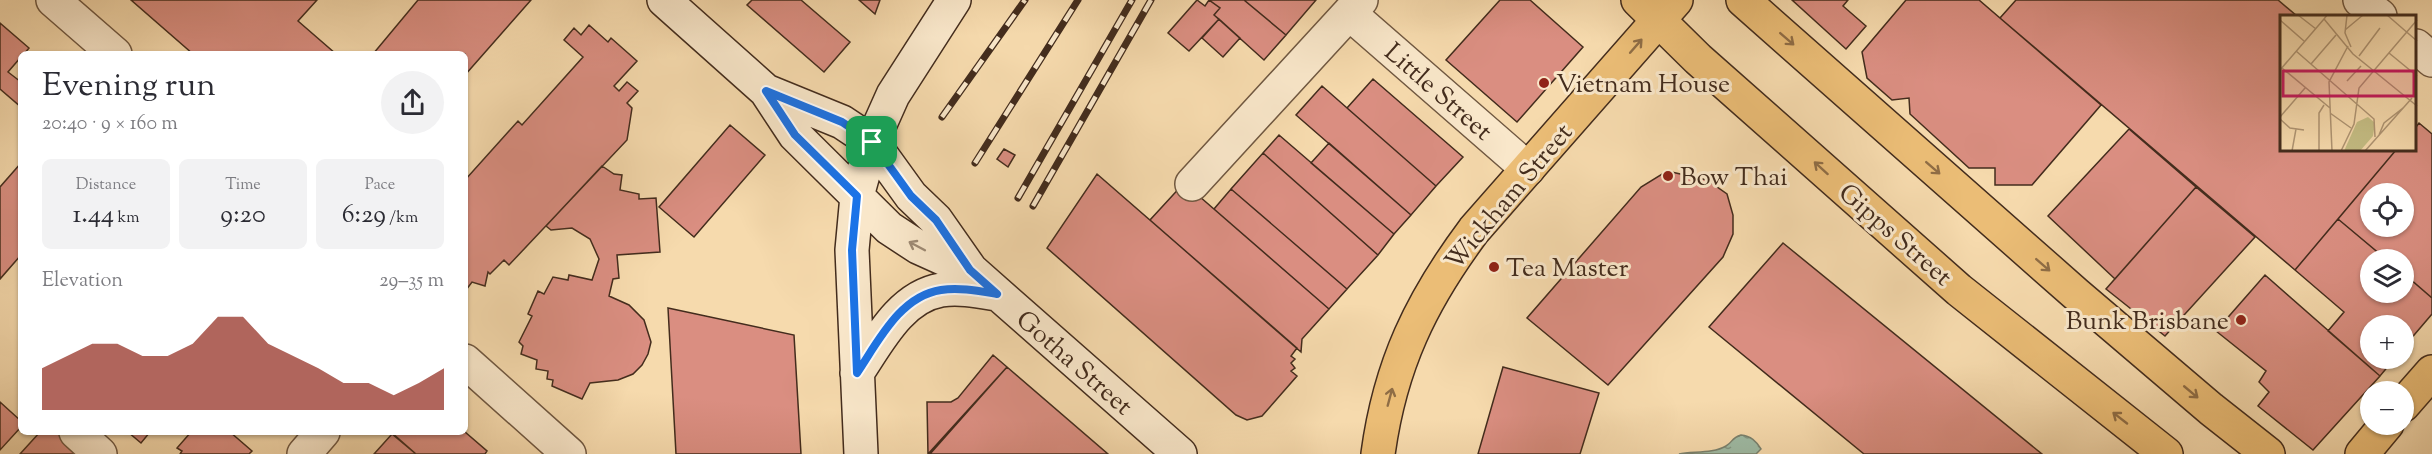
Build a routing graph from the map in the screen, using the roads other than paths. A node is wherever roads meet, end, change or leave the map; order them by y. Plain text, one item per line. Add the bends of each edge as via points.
1 (53, 0) edge
2 (664, 0) edge
3 (954, 0) edge
4 (1743, 0) edge
5 (2360, 0) edge
6 (1355, 6) edge
7 (1658, 6) edge
8 (2379, 15) edge
9 (2417, 48) edge
10 (112, 51) edge
11 (2432, 60) edge
12 (766, 91) junction
13 (872, 142) junction
14 (1528, 170) junction
15 (1192, 184) dead end
16 (857, 196) junction
17 (970, 270) junction
18 (997, 294) junction
19 (468, 364) edge
20 (2432, 372) edge
21 (857, 373) junction
22 (2414, 392) edge
23 (79, 435) edge
24 (320, 435) edge
25 (2378, 435) edge
26 (100, 454) edge
27 (304, 454) edge
28 (569, 454) edge
29 (861, 454) edge
30 (1180, 454) edge
31 (1378, 454) edge
32 (2166, 454) edge
33 (2268, 454) edge
34 (2362, 454) edge

1 - 10 street
2 - 12 street, Gotha Street
3 - 13 street via 893,95
4 -> 33 main road via 2076,294
5 - 8 street
6 - 14 street, Little Street
6 - 15 street, Little Street
14 -> 7 main road, Wickham Street
32 -> 7 main road, Gipps Street via 1959,290 1698,59
9 - 11 street
12 - 13 street, Gotha Street via 842,122
12 - 16 street, Gotha Street via 795,135
13 - 16 street
13 - 17 street, Gotha Street via 911,196 936,220
31 -> 14 main road, Wickham Street via 1400,361 1421,310 1445,268 1474,230
17 -> 16 street, Gotha Street via 903,238
16 - 21 street via 852,250
17 - 18 street, Gotha Street
18 - 21 street via 943,290 915,300 884,333
18 - 30 street, Gotha Street
19 - 28 street
20 - 22 main road
21 - 29 street
23 - 26 street
24 - 27 street
25 - 34 main road

